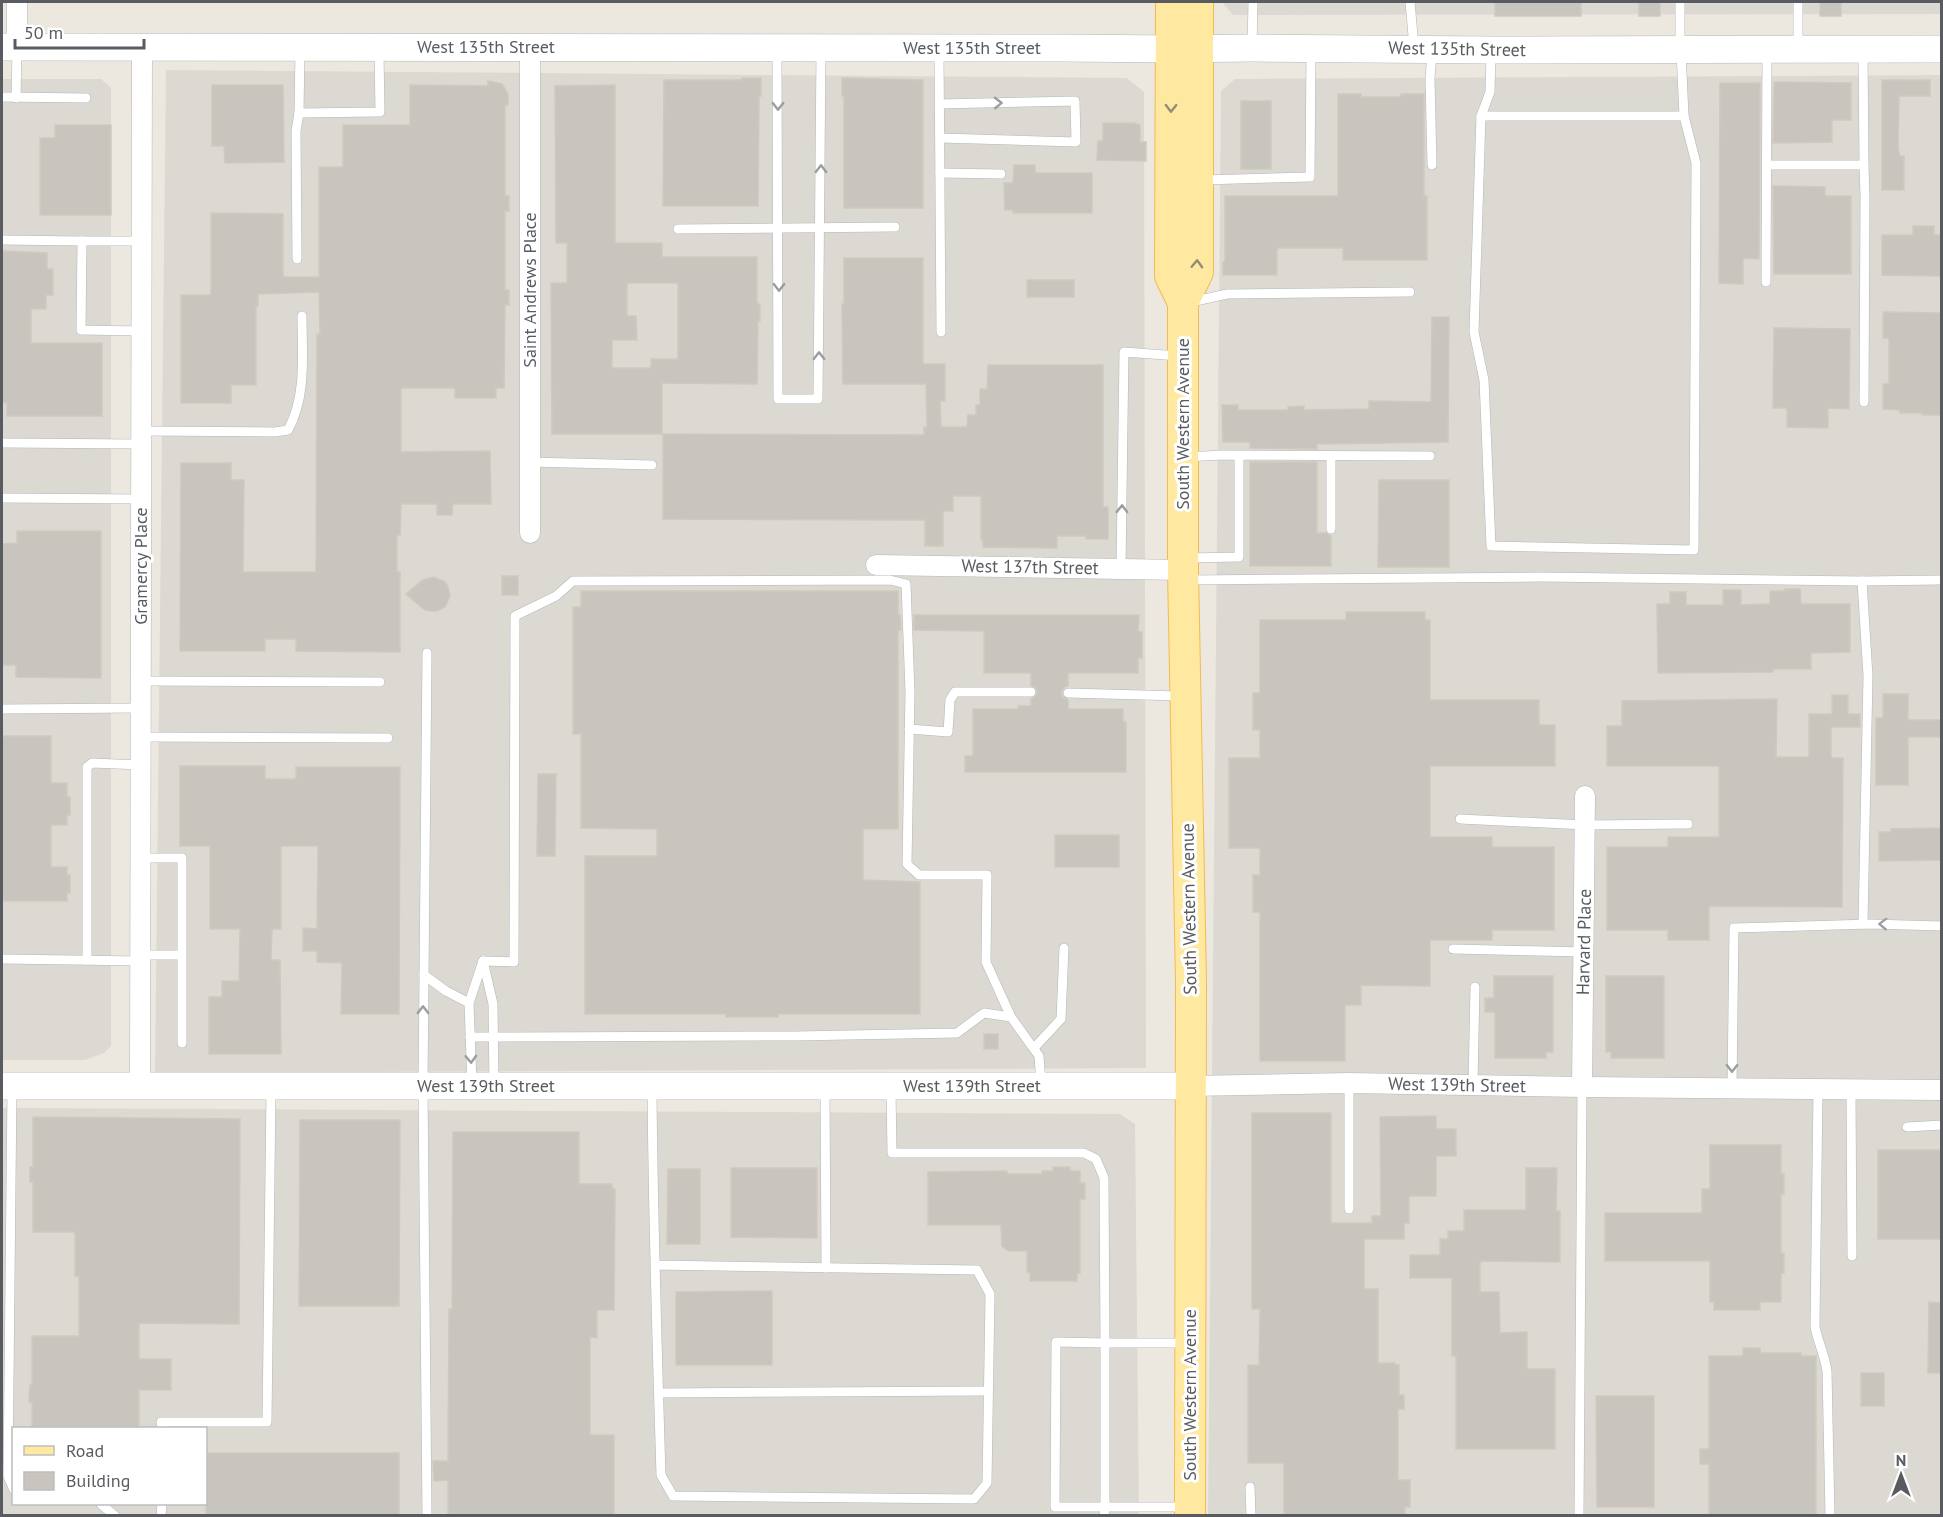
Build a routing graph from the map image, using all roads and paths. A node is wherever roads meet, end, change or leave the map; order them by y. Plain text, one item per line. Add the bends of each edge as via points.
1 (1171, 2) edge
2 (1198, 2) edge
3 (1253, 2) edge
4 (1410, 2) edge
5 (1680, 2) edge
6 (1798, 2) edge
7 (17, 5) edge
8 (9, 46) edge
9 (142, 46) junction
10 (300, 47) junction
11 (378, 47) junction
12 (530, 47) junction
13 (777, 47) junction
14 (821, 47) junction
15 (939, 47) junction
16 (1252, 48) junction
17 (1311, 48) junction
18 (1424, 48) junction
19 (1680, 48) junction
20 (1767, 48) junction
21 (1798, 48) junction
22 (1185, 49) junction
23 (1863, 49) junction
24 (1941, 49) edge
25 (1491, 50) junction
26 (2, 98) edge
27 (16, 98) junction
28 (86, 98) dead end
29 (939, 104) junction
30 (299, 113) junction
31 (1481, 116) junction
32 (1684, 116) junction
33 (940, 138) junction
34 (1432, 165) dead end
35 (1767, 165) junction
36 (1864, 165) junction
37 (940, 173) junction
38 (1001, 174) dead end
39 (1197, 180) junction
40 (895, 227) dead end
41 (779, 228) junction
42 (820, 228) junction
43 (678, 229) dead end
44 (2, 240) edge
45 (82, 241) junction
46 (142, 241) junction
47 (297, 259) dead end
48 (1766, 282) dead end
49 (1410, 292) dead end
50 (1183, 303) junction
51 (302, 316) dead end
52 (142, 331) junction
53 (941, 332) dead end
54 (1184, 357) junction
55 (1864, 402) dead end
56 (141, 438) junction
57 (2, 443) edge
58 (1239, 456) junction
59 (1331, 456) junction
60 (1430, 456) dead end
61 (1183, 457) junction
62 (530, 462) junction
63 (652, 465) dead end
64 (2, 498) edge
65 (141, 499) junction
66 (1331, 529) dead end
67 (530, 533) dead end
68 (876, 565) dead end
69 (1121, 568) junction
70 (1184, 569) junction
71 (1941, 580) edge
72 (1862, 581) junction
73 (427, 653) dead end
74 (141, 681) junction
75 (380, 682) dead end
76 (1031, 692) dead end
77 (1068, 693) dead end
78 (1186, 696) junction
79 (141, 708) junction
80 (2, 709) edge
81 (909, 729) junction
82 (141, 737) junction
83 (388, 738) dead end
84 (141, 765) junction
85 (1585, 796) dead end
86 (1460, 819) dead end
87 (1688, 824) dead end
88 (1585, 825) junction
89 (141, 858) junction
90 (1863, 924) junction
91 (1941, 926) edge
92 (1064, 948) dead end
93 (1453, 949) dead end
94 (1584, 952) junction
95 (181, 955) junction
96 (141, 958) junction
97 (2, 959) edge
98 (87, 960) junction
99 (483, 961) junction
100 (424, 975) junction
101 (1475, 987) dead end
102 (469, 1003) junction
103 (1011, 1017) junction
104 (470, 1037) junction
105 (493, 1037) junction
106 (182, 1043) dead end
107 (1034, 1048) junction
108 (1349, 1083) junction
109 (1473, 1085) junction
110 (7, 1086) edge
111 (140, 1086) junction
112 (272, 1086) junction
113 (423, 1086) junction
114 (483, 1086) junction
115 (652, 1086) junction
116 (891, 1086) junction
117 (1041, 1086) junction
118 (1191, 1086) junction
119 (1582, 1087) junction
120 (1731, 1088) junction
121 (1818, 1089) junction
122 (1851, 1089) junction
123 (1941, 1090) edge
124 (825, 1099) junction
125 (1941, 1125) edge
126 (1907, 1127) dead end
127 (1349, 1209) dead end
128 (1852, 1256) dead end
129 (655, 1265) junction
130 (826, 1268) junction
131 (1105, 1343) junction
132 (1190, 1343) junction
133 (988, 1391) junction
134 (659, 1393) junction
135 (162, 1427) edge
136 (12, 1485) edge
137 (1250, 1487) dead end
138 (103, 1505) edge
139 (1055, 1511) edge
140 (1105, 1511) edge
141 (1190, 1511) edge
142 (115, 1515) edge
143 (427, 1515) edge
144 (1251, 1515) edge
145 (1579, 1515) edge
146 (1830, 1515) edge

1 - 22 main road, South Western Avenue
2 - 22 main road, South Western Avenue
3 - 16 lane
4 - 18 lane
5 - 19 lane
6 - 21 lane
7 - 8 street
8 - 9 street, West 135th Street
8 - 27 lane
9 - 10 street, West 135th Street
9 - 46 street, Gramercy Place
10 - 11 street, West 135th Street
10 - 30 lane
11 - 12 street, West 135th Street
11 - 30 lane via 380,112
12 - 13 street, West 135th Street
12 - 62 street, Saint Andrews Place
13 - 14 street, West 135th Street
13 -> 41 lane
14 - 15 street, West 135th Street
42 -> 14 lane
15 - 22 street, West 135th Street
15 - 29 lane
16 - 17 street, West 135th Street
16 - 22 street, West 135th Street
17 - 18 street, West 135th Street
17 - 39 lane via 1310,177
18 - 25 street, West 135th Street
18 - 34 lane via 1430,78
19 - 20 street, West 135th Street
19 - 25 street, West 135th Street
19 - 32 lane
20 - 21 street, West 135th Street
20 - 35 lane
21 - 23 street, West 135th Street
22 - 39 main road, South Western Avenue
22 -> 50 main road, South Western Avenue via 1170,276
23 - 24 street, West 135th Street
23 - 36 lane
25 - 31 lane via 1490,93
26 - 27 lane
27 - 28 lane
29 - 33 lane
29 -> 33 lane via 1075,101 1076,142
30 - 47 lane
31 - 32 lane
31 - 32 lane via 1474,332 1484,380 1491,546 1694,550 1696,162
33 - 37 lane
35 - 36 lane
35 - 48 lane
36 - 55 lane
37 - 38 lane
37 - 53 lane
50 -> 39 main road, South Western Avenue via 1198,272
40 - 42 lane
41 - 42 lane
41 -> 42 lane via 778,399 818,399
41 - 43 lane
44 - 45 lane
45 - 46 lane
45 - 52 lane via 81,330
46 - 52 street, Gramercy Place
49 - 50 lane via 1227,294
50 - 54 main road, South Western Avenue
51 - 56 lane via 302,378 296,415 288,430
52 - 56 street, Gramercy Place
54 - 61 main road, South Western Avenue
69 -> 54 lane via 1124,352
56 - 57 lane
56 - 65 street, Gramercy Place
58 - 59 lane
58 - 61 lane
58 - 70 lane via 1239,557
59 - 60 lane
59 - 66 lane
61 - 70 main road, South Western Avenue
62 - 63 lane
62 - 67 street, Saint Andrews Place
64 - 65 lane
65 - 74 street, Gramercy Place
68 - 69 street, West 137th Street
69 - 70 street, West 137th Street
70 - 72 lane
70 - 78 main road, South Western Avenue
71 - 72 lane
72 - 90 lane via 1868,676
73 - 100 lane
74 - 75 lane
74 - 79 street, Gramercy Place
76 - 81 lane via 955,692 950,700 948,732
77 - 78 lane
78 - 118 main road, South Western Avenue
79 - 80 lane
79 - 82 street, Gramercy Place
81 - 99 lane via 906,584 890,580 573,581 556,596 515,616 514,962
81 - 103 lane via 907,864 919,875 987,875 986,962
82 - 83 lane
82 - 84 street, Gramercy Place
84 - 89 street, Gramercy Place
84 - 98 lane via 92,763 87,767
85 - 88 street, Harvard Place
86 - 88 lane
87 - 88 lane
88 - 94 street, Harvard Place
89 - 95 lane via 182,858
89 - 96 street, Gramercy Place
91 -> 90 lane
90 -> 120 lane via 1734,928
92 - 107 lane via 1061,1019
93 - 94 lane
94 - 119 street, Harvard Place
95 - 96 lane
95 - 106 lane
96 - 98 lane
96 - 111 street, Gramercy Place
97 - 98 lane
99 - 102 lane
99 - 105 lane via 493,1004
100 - 102 lane
113 -> 100 lane
101 - 109 lane
102 - 104 lane
103 - 105 lane via 984,1013 957,1034
103 - 107 lane
104 - 105 lane
104 -> 114 lane
105 - 114 lane
107 - 117 lane via 1039,1056
108 - 109 street, West 139th Street
108 - 118 street, West 139th Street
108 - 127 lane
109 - 119 street, West 139th Street
110 - 111 street, West 139th Street
110 - 136 lane via 8,1476
111 - 112 street, West 139th Street
112 - 113 street, West 139th Street
112 - 135 lane via 267,1422 161,1422
113 - 114 street, West 139th Street
113 - 143 lane
114 - 115 street, West 139th Street
115 - 124 street, West 139th Street
115 - 129 lane
116 - 117 street, West 139th Street
116 - 124 street, West 139th Street
116 - 131 lane via 892,1153 1084,1153 1096,1159 1104,1178
117 - 118 street, West 139th Street
118 - 132 main road, South Western Avenue
119 - 120 street, West 139th Street
119 - 145 lane
120 - 121 street, West 139th Street
121 - 122 street, West 139th Street
121 - 146 lane via 1815,1327 1827,1371
122 - 123 street, West 139th Street
122 - 128 lane
124 - 130 lane
125 - 126 lane
129 - 130 lane
129 - 134 lane
130 - 133 lane via 977,1270 990,1294
131 - 132 lane
131 - 139 lane via 1056,1342
131 - 140 lane
132 - 141 main road, South Western Avenue
133 - 134 lane
133 - 134 lane via 987,1483 974,1499 673,1496 661,1475
137 - 144 lane
138 - 142 lane
139 - 140 lane
140 - 141 lane

